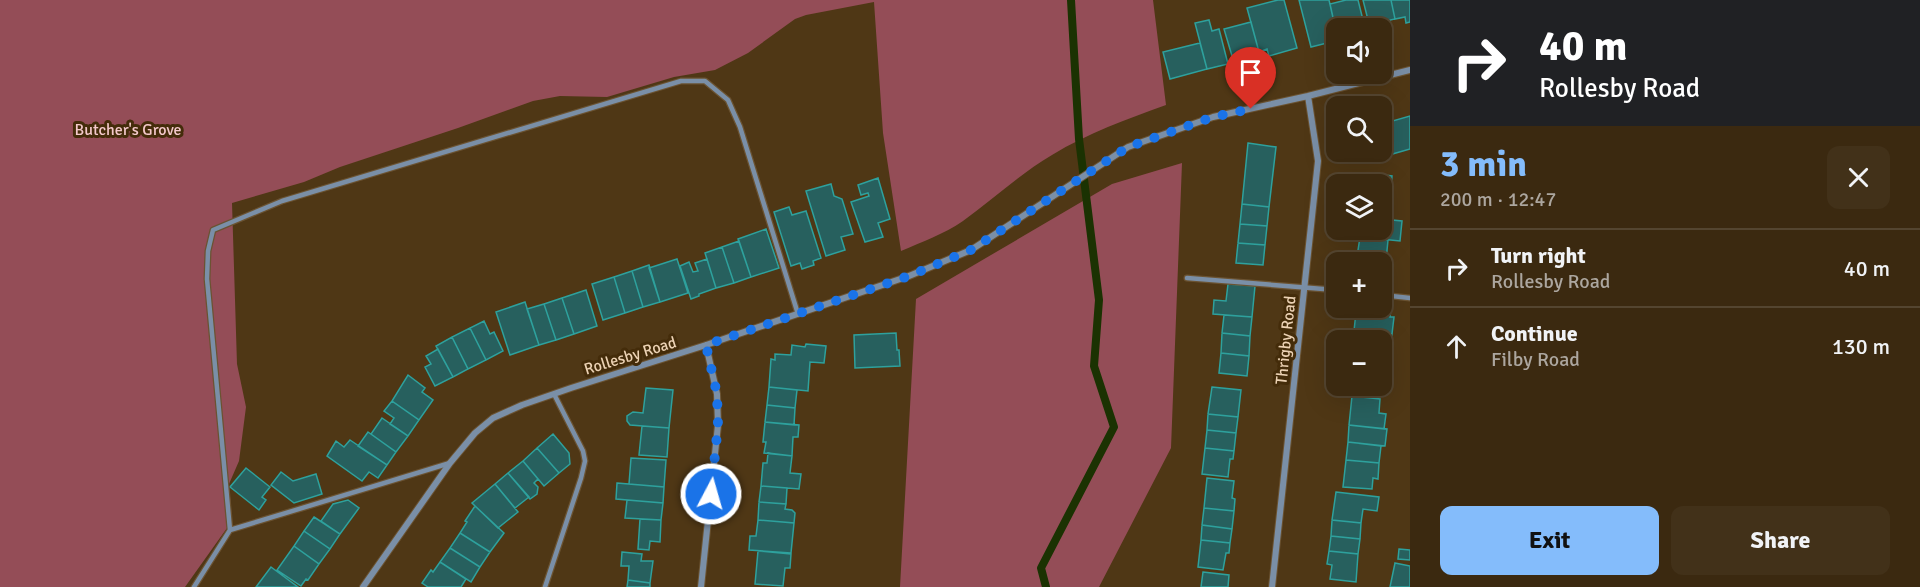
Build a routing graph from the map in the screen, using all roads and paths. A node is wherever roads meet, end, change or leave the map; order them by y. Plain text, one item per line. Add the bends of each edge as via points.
1 (1410, 70) edge
2 (1308, 96) junction
3 (1187, 278) dead end
4 (1304, 287) junction
5 (1326, 289) edge
6 (1392, 296) edge
7 (1410, 298) edge
8 (798, 314) junction
9 (706, 345) junction
10 (554, 394) junction
11 (450, 463) junction
12 (230, 530) junction
13 (194, 587) edge
14 (363, 587) edge
15 (544, 587) edge
16 (701, 587) edge
17 (1272, 587) edge

1 - 2 street, Rollesby Road
2 - 4 street, Thrigby Road via 1318,161
2 - 8 street, Rollesby Road via 1213,117 1128,147 971,250
3 - 4 lane
4 - 5 lane
4 - 17 street, Thrigby Road
6 - 7 lane
8 - 9 street, Rollesby Road
8 - 12 lane via 740,127 728,99 705,81 681,81 282,201 213,230 208,251 207,279
9 - 10 street, Rollesby Road
9 - 16 street via 717,394 718,425
10 - 11 street, Rollesby Road via 493,418
10 - 15 lane via 585,461
11 - 12 lane
11 - 14 street, Rollesby Road
12 - 13 lane

